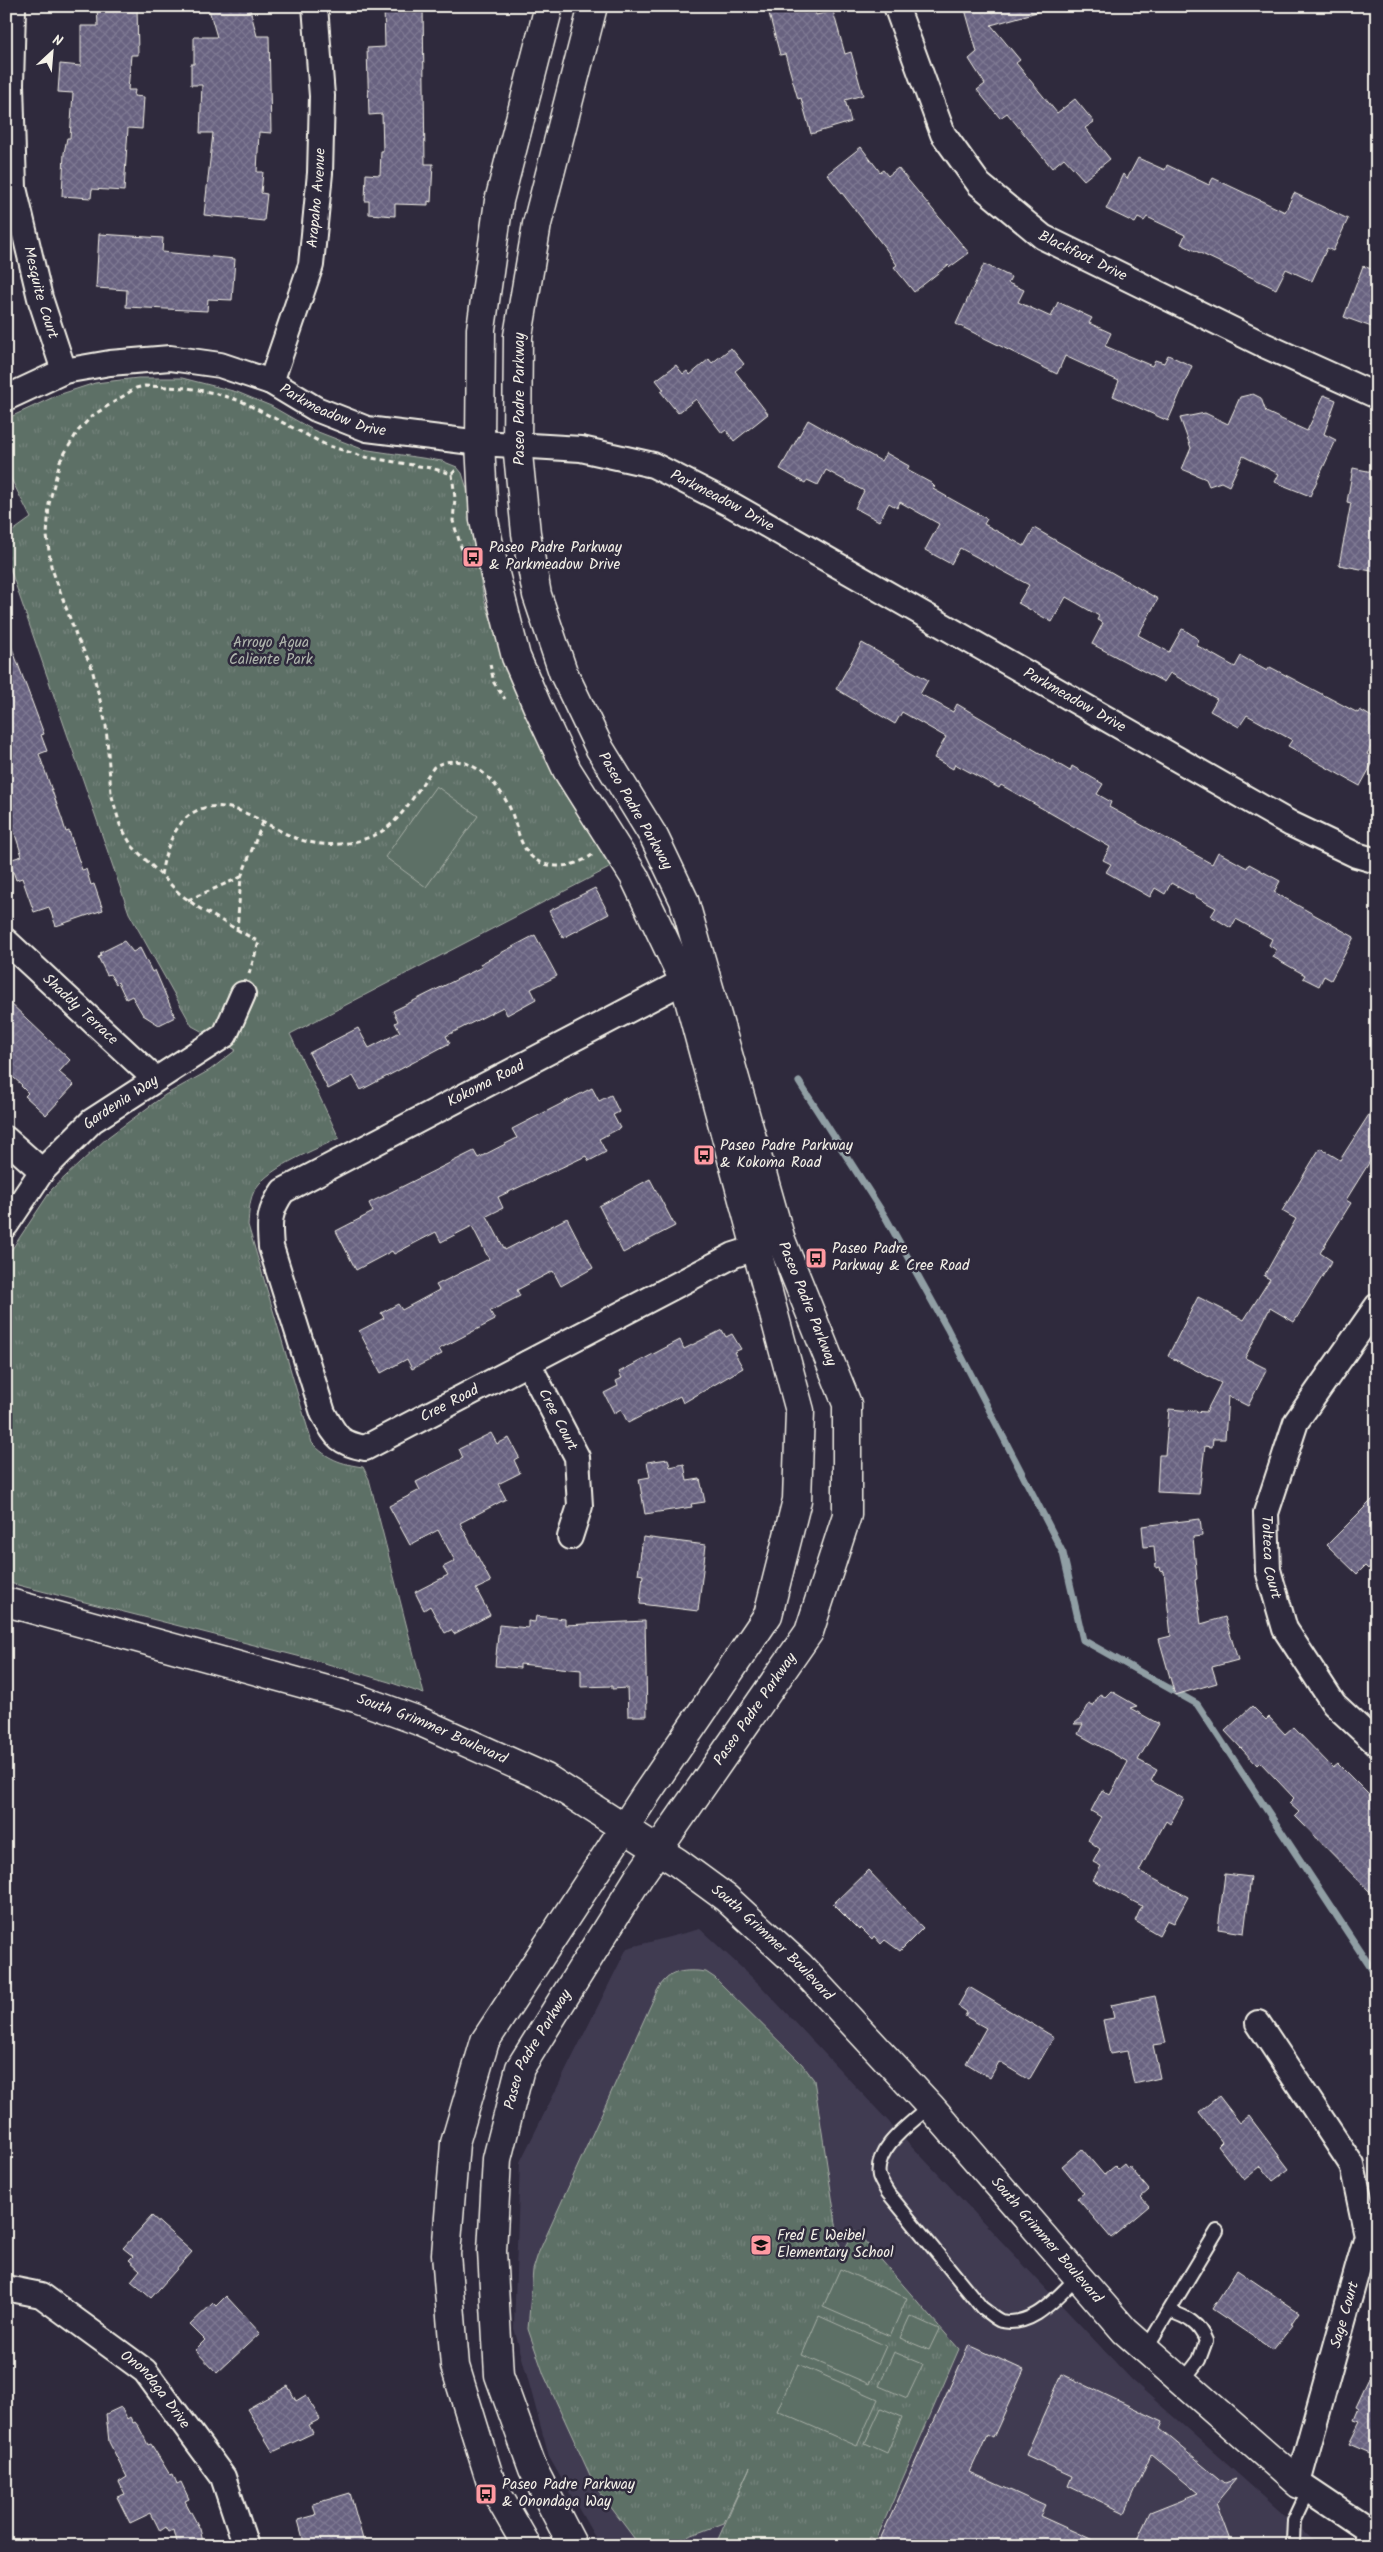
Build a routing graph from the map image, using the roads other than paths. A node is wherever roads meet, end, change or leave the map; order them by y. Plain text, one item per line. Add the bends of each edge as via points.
1 (315, 6) edge
2 (549, 6) edge
3 (593, 6) edge
4 (896, 6) edge
5 (6, 10) edge
6 (64, 371) junction
7 (271, 382) junction
8 (1377, 396) edge
9 (6, 398) edge
10 (480, 443) junction
11 (517, 444) junction
12 (1377, 861) edge
13 (6, 941) edge
14 (695, 977) junction
15 (243, 994) road end
16 (155, 1079) junction
17 (6, 1139) edge
18 (42, 1171) junction
19 (273, 1205) joint
20 (6, 1225) edge
21 (782, 1240) junction
22 (755, 1250) junction
23 (1377, 1306) edge
24 (528, 1363) junction
25 (570, 1536) dead end
26 (6, 1602) edge
27 (1377, 1744) edge
28 (625, 1826) junction
29 (658, 1848) junction
30 (1258, 2023) dead end
31 (930, 2106) junction
32 (1217, 2230) dead end
33 (1078, 2277) junction
34 (6, 2288) edge
35 (1169, 2311) junction
36 (1146, 2348) junction
37 (1183, 2381) junction
38 (1303, 2486) junction
39 (1367, 2537) edge
40 (1293, 2542) dead end
41 (246, 2546) edge
42 (527, 2546) edge
43 (573, 2546) edge

1 - 7 street, Arapaho Avenue via 322,105 320,173 311,265
2 - 10 main road, Paseo Padre Parkway via 499,202 481,330
3 - 11 main road, Paseo Padre Parkway via 535,233 518,336
4 - 8 street, Blackfoot Drive via 943,134 979,184 1043,237 1266,346
5 - 6 street, Mesquite Court via 13,9 14,188 40,298
6 - 7 street, Parkmeadow Drive via 170,358 220,364
6 - 9 street, Parkmeadow Drive
7 - 10 street, Parkmeadow Drive via 316,409 368,429
10 - 11 street, Parkmeadow Drive
10 - 14 main road, Paseo Padre Parkway via 484,520 494,574 516,657 567,770
11 - 12 street, Parkmeadow Drive via 582,449 653,465 732,505 1291,824 1356,855
11 - 14 main road, Paseo Padre Parkway via 526,533 538,595 563,672 600,749 654,837 684,900
13 - 16 street, Shaddy Terrace
14 - 19 street, Kokoma Road via 300,1181 283,1191
14 - 21 main road, Paseo Padre Parkway
14 - 22 main road, Paseo Padre Parkway
15 - 16 street, Gardenia Way via 225,1035
16 - 18 street, Gardenia Way via 92,1122
17 - 18 street
18 - 20 street, Gardenia Way
19 - 24 street, Cree Road via 269,1222 272,1247 323,1413 336,1437 347,1445 365,1448
21 - 22 street, Cree Road
21 - 29 main road, Paseo Padre Parkway via 847,1404 847,1515 809,1632
22 - 24 street, Cree Road via 734,1255
22 - 28 main road, Paseo Padre Parkway via 800,1411 797,1500 768,1615
23 - 27 street, Tolteca Court via 1296,1422 1266,1514 1268,1570 1285,1629 1334,1704
24 - 25 street, Cree Court via 577,1457 580,1506
26 - 28 main road, South Grimmer Boulevard via 356,1698 419,1721 546,1778
28 - 29 main road, South Grimmer Boulevard
28 - 42 main road, Paseo Padre Parkway via 485,2041 455,2143 446,2254 455,2366 492,2483
29 - 31 main road, South Grimmer Boulevard via 726,1898 771,1937
29 - 43 main road, Paseo Padre Parkway via 520,2068 497,2159 492,2251 499,2375 533,2470
30 - 38 street, Sage Court via 1352,2165 1367,2235
31 - 33 main road, South Grimmer Boulevard
31 - 33 lane via 887,2147 880,2159 880,2176 888,2194 982,2308 1000,2320 1018,2322 1033,2317
32 - 35 lane
33 - 36 main road, South Grimmer Boulevard via 1125,2331
34 - 41 street, Onondaga Drive via 41,2295 146,2371 223,2478
35 - 36 lane
35 - 37 lane via 1201,2328 1206,2341 1199,2360
36 - 37 main road, South Grimmer Boulevard
37 - 38 main road, South Grimmer Boulevard
38 - 39 street, South Grimmer Boulevard
38 - 40 lane via 1294,2520

